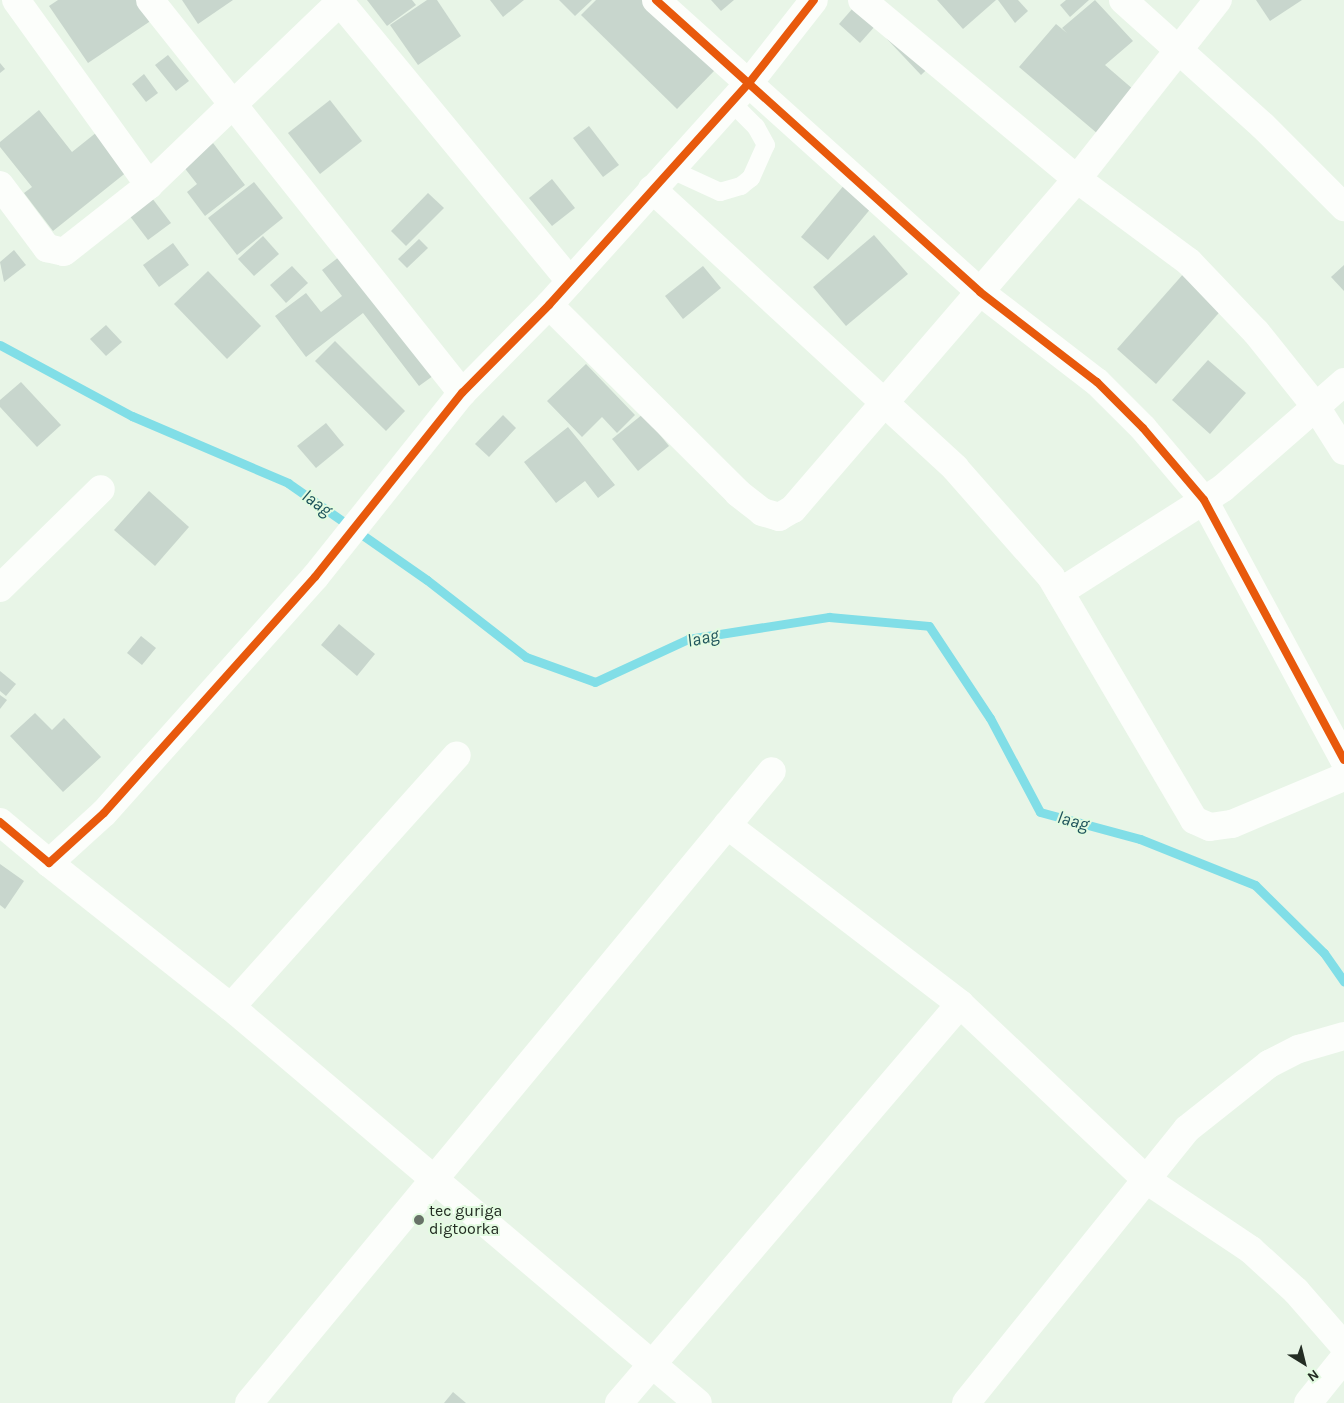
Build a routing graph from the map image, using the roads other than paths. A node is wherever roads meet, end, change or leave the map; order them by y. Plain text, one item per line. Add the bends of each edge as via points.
1 (16, 0) edge
2 (150, 0) edge
3 (656, 0) edge
4 (814, 0) edge
5 (862, 0) edge
6 (1123, 0) edge
7 (1218, 0) edge
8 (341, 1) edge
9 (1178, 47) junction
10 (740, 92) junction
11 (231, 104) junction
12 (661, 179) junction
13 (1077, 179) junction
14 (0, 185) edge
15 (149, 185) junction
16 (1344, 208) edge
17 (570, 281) junction
18 (980, 292) junction
19 (549, 305) junction
20 (1344, 382) edge
21 (462, 394) junction
22 (882, 404) junction
23 (1316, 407) junction
24 (1344, 451) edge
25 (101, 489) dead end
26 (1204, 500) junction
27 (0, 588) edge
28 (1060, 592) junction
29 (457, 755) dead end
30 (1344, 760) edge
31 (772, 770) dead end
32 (1344, 777) edge
33 (0, 822) edge
34 (727, 825) junction
35 (49, 863) junction
36 (960, 1004) junction
37 (231, 1007) junction
38 (1344, 1036) edge
39 (433, 1179) junction
40 (1148, 1181) junction
41 (1344, 1346) edge
42 (1344, 1358) edge
43 (648, 1364) junction
44 (249, 1403) edge
45 (619, 1403) edge
46 (698, 1403) edge
47 (966, 1403) edge
48 (1308, 1403) edge

1 - 15 street
2 - 11 street
3 - 10 street
4 - 10 street
5 - 13 street
6 - 9 street
7 - 9 street
8 - 11 street
8 - 17 street
9 - 13 street
9 - 16 street
10 - 12 street
10 - 12 lane via 766,145 750,178 741,186 720,192
10 - 18 street
11 - 15 street
11 - 21 street
12 - 17 street
12 - 22 street
13 - 18 street
13 - 23 street via 1189,262 1256,332
14 - 15 street via 47,248 58,253
17 - 19 street
18 - 22 street
18 - 26 street via 1097,382
19 - 21 street
19 - 22 street via 762,512 779,516 793,509
20 - 23 street
21 - 35 street via 315,577 152,762
22 - 28 street via 955,468
23 - 24 street
23 - 26 street
25 - 27 street
26 - 28 street
26 - 30 street
28 - 32 street via 1194,820 1210,827 1232,824
29 - 37 street
31 - 34 street
33 - 35 street
34 - 36 street
34 - 39 street
35 - 37 street
36 - 40 street
36 - 43 street
37 - 39 street
38 - 40 street via 1299,1048 1240,1083 1188,1129
39 - 43 street
39 - 44 street
40 - 41 street via 1251,1250 1296,1291
40 - 47 street
42 - 48 street
43 - 45 street
43 - 46 street

